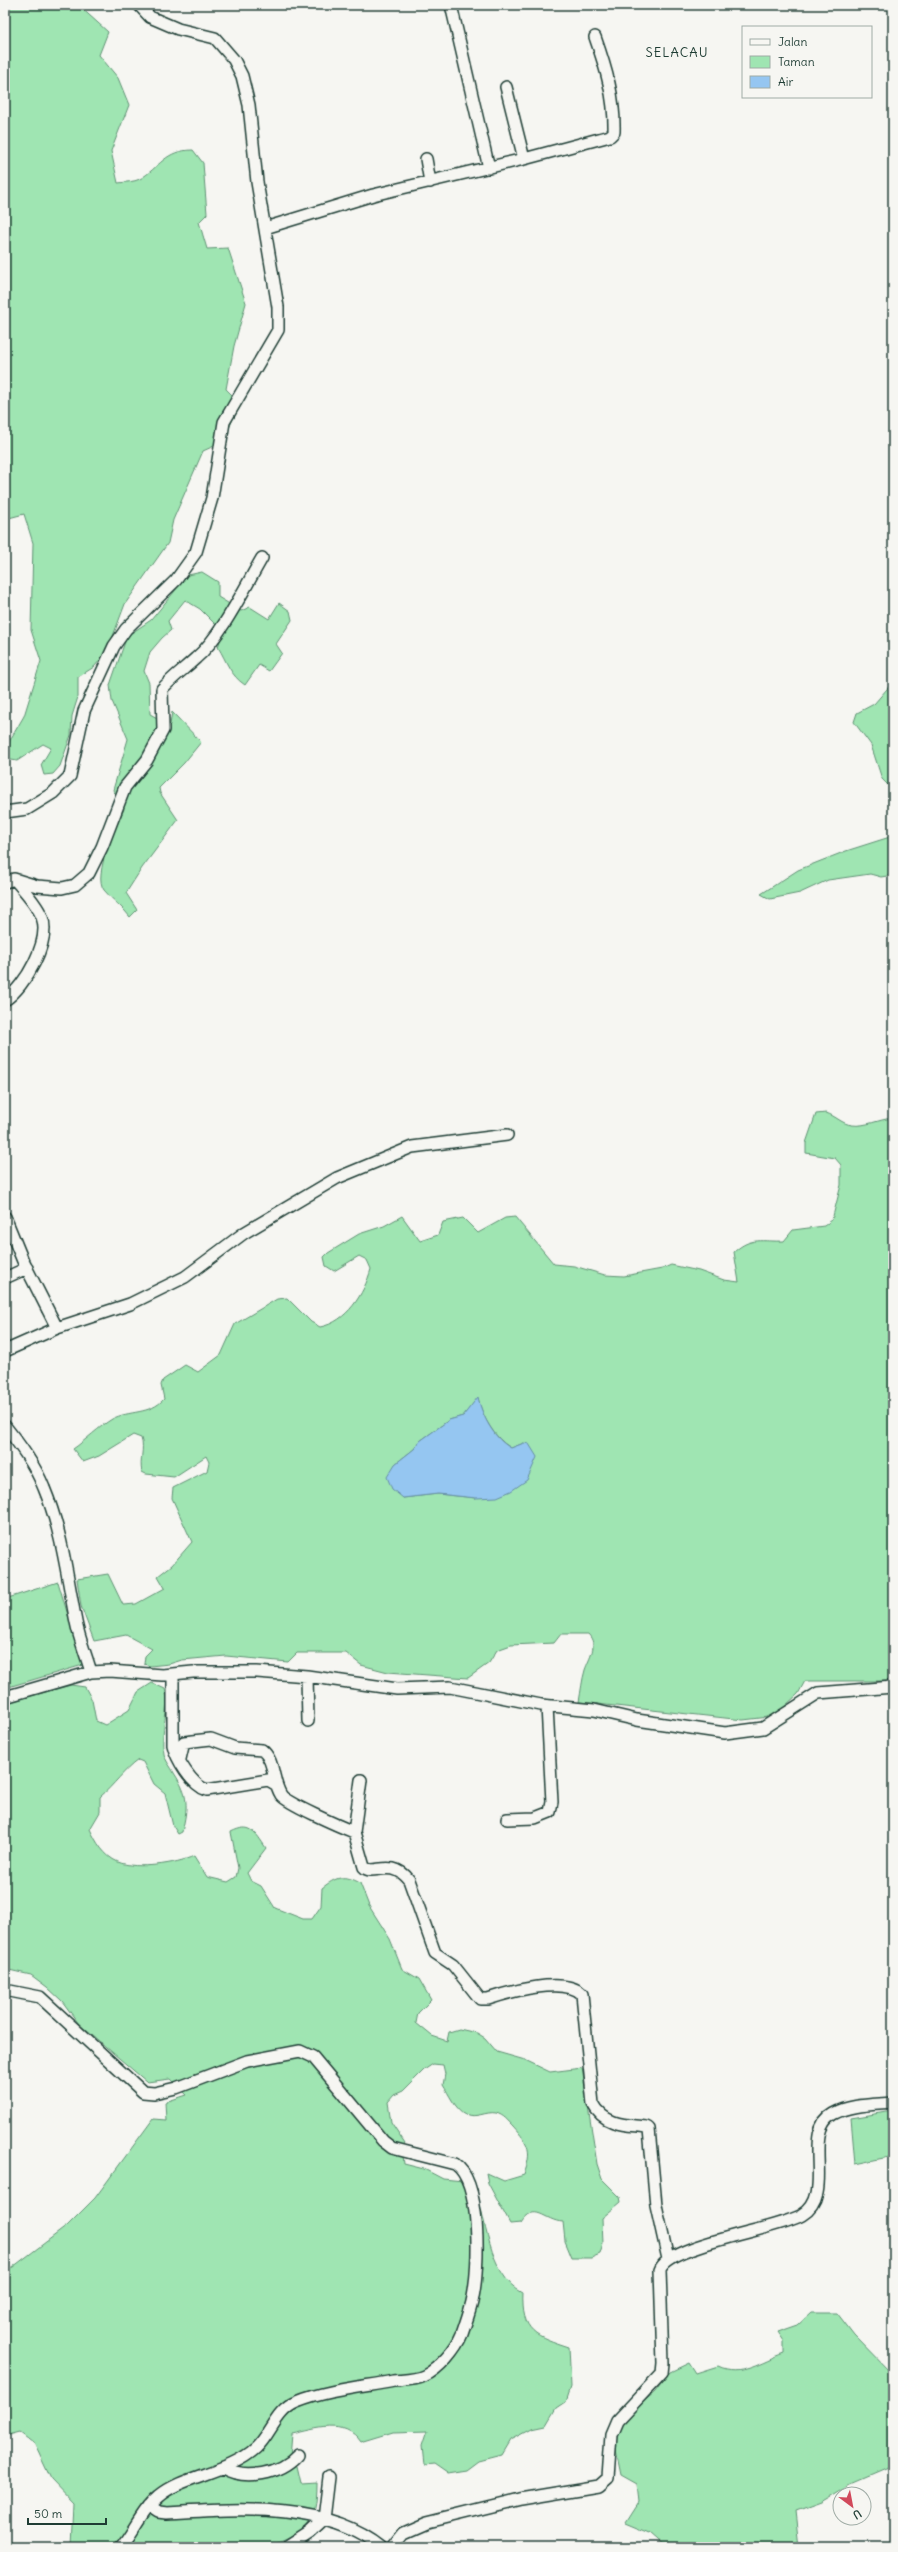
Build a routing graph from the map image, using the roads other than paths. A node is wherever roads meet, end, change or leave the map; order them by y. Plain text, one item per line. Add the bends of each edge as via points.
1 (139, 5) edge
2 (452, 5) edge
3 (595, 36) dead end
4 (506, 87) dead end
5 (426, 159) dead end
6 (524, 160) junction
7 (489, 168) junction
8 (430, 182) junction
9 (265, 228) junction
10 (262, 558) dead end
11 (5, 812) edge
12 (8, 879) edge
13 (5, 1000) edge
14 (507, 1135) dead end
15 (5, 1216) edge
16 (27, 1268) junction
17 (5, 1278) edge
18 (58, 1328) junction
19 (5, 1351) edge
20 (5, 1426) edge
21 (91, 1672) junction
22 (173, 1675) junction
23 (307, 1676) junction
24 (893, 1687) edge
25 (5, 1697) edge
26 (547, 1706) junction
27 (308, 1721) dead end
28 (180, 1759) junction
29 (361, 1780) dead end
30 (275, 1784) junction
31 (507, 1819) dead end
32 (354, 1832) junction
33 (5, 1990) edge
34 (893, 2103) edge
35 (668, 2259) junction
36 (298, 2455) dead end
37 (223, 2468) junction
38 (330, 2477) dead end
39 (149, 2506) junction
40 (324, 2519) junction
41 (122, 2547) edge
42 (286, 2547) edge
43 (382, 2547) edge
44 (392, 2547) edge

1 - 9 street via 150,17 178,29 215,38 234,60 242,76 249,105
2 - 7 street
3 - 6 street via 607,69 613,102 614,132 610,136
4 - 6 street
5 - 8 street
6 - 7 street
7 - 8 street
8 - 9 street via 373,195
9 - 11 street via 278,306 278,330 224,422 212,498 196,552 176,580 126,629 114,646 84,711 70,776 53,793 27,809
10 - 12 street via 221,627 196,658 175,674 162,689 163,730 147,760 125,787 89,873 75,885 62,888
12 - 13 street via 42,916 45,934 20,986
14 - 18 street via 412,1147 336,1178 244,1233 185,1277 130,1304
15 - 16 street
16 - 17 street
16 - 18 street
18 - 19 street
20 - 21 street via 29,1459 49,1500 70,1578 76,1623
21 - 22 street
21 - 25 street
22 - 23 street via 193,1672 257,1672
22 - 28 street via 172,1735 175,1755
23 - 26 street via 397,1689 450,1687
23 - 27 street
24 - 26 street via 818,1693 764,1728 725,1733 637,1720 594,1710
26 - 31 street via 550,1812 542,1816
28 - 30 street via 187,1775 204,1789 268,1780
28 - 30 street via 184,1742 202,1738 235,1748 262,1750 271,1763
29 - 32 street
30 - 32 street via 288,1802
32 - 35 street via 362,1862 367,1870 392,1867 409,1880 435,1953 453,1965 480,1999 535,1987 575,1988 582,1994 593,2104 596,2111 616,2125 644,2126 649,2129 656,2205
33 - 37 street via 40,1997 143,2092 154,2093 176,2088 247,2061 300,2051 313,2057 383,2141 392,2148 455,2164 463,2169 471,2185 477,2235 474,2296 462,2335 455,2348 424,2376 330,2394 285,2408 256,2448
34 - 35 street via 845,2109 822,2122 819,2133 817,2196 809,2211
35 - 44 street via 660,2270 662,2373 617,2420 612,2435 608,2478 605,2483 521,2499 421,2524 404,2532
36 - 37 street via 284,2468 265,2472 232,2473
37 - 39 street via 170,2489 159,2495
38 - 40 street
39 - 40 street via 158,2512 166,2513 249,2509
39 - 41 street
40 - 42 street via 310,2532
40 - 43 street via 352,2527

